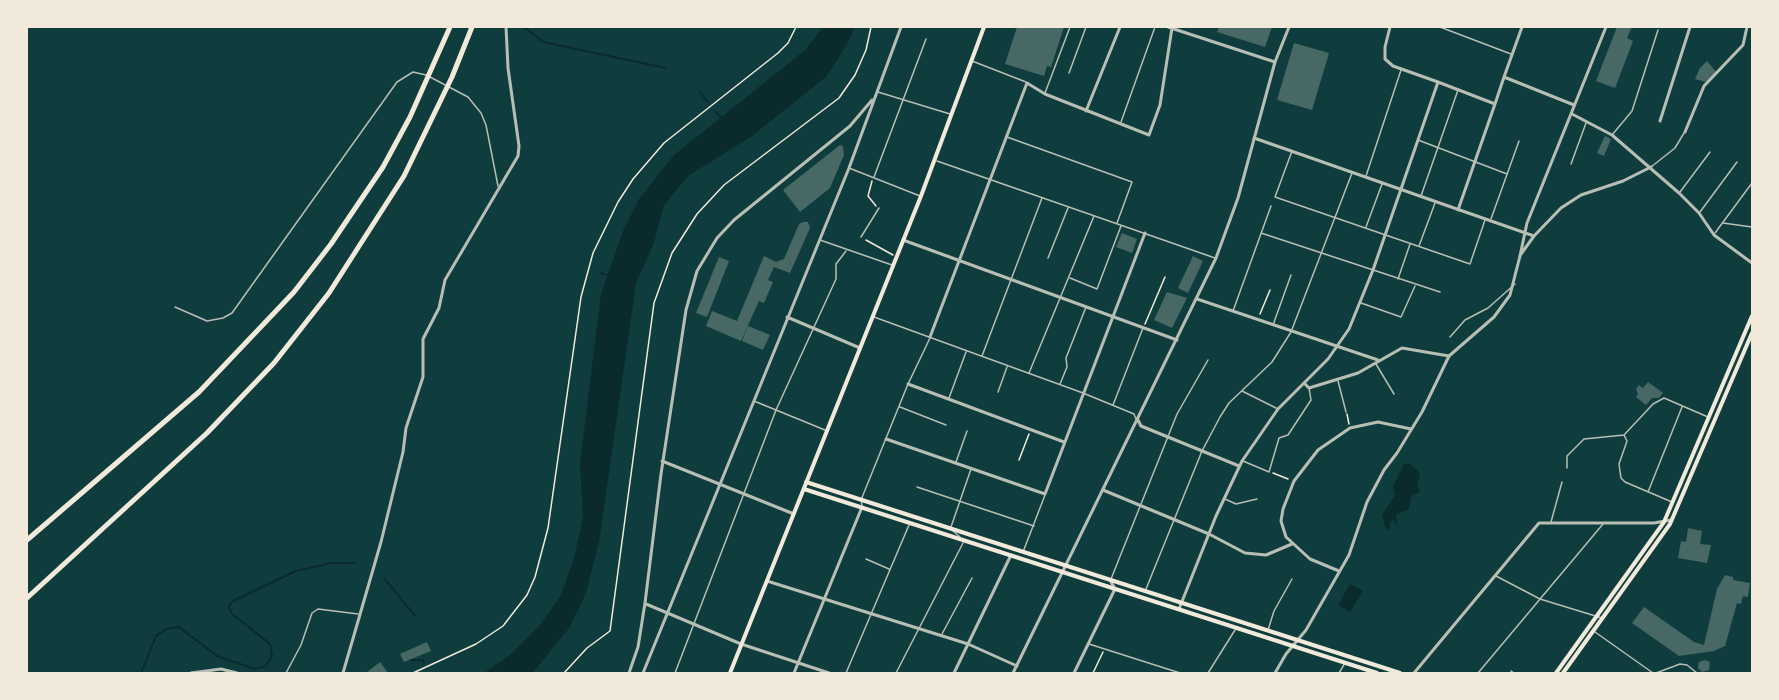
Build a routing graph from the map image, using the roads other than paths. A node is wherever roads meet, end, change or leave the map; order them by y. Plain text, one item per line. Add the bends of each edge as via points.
1 (450, 27) edge
2 (472, 27) edge
3 (506, 27) edge
4 (901, 27) edge
5 (984, 27) edge
6 (1070, 27) edge
7 (1086, 27) edge
8 (1120, 27) edge
9 (1155, 27) edge
10 (1289, 27) edge
11 (1390, 27) edge
12 (1440, 27) edge
13 (1522, 27) edge
14 (1606, 27) edge
15 (1690, 27) edge
16 (1747, 27) edge
17 (1170, 28) edge
18 (1658, 30) dead end
19 (926, 39) dead end
20 (1511, 55) junction
21 (972, 60) junction
22 (1275, 62) junction
23 (1401, 69) junction
24 (1069, 73) dead end
25 (1504, 77) junction
26 (1438, 82) junction
27 (1027, 83) junction
28 (1458, 89) junction
29 (877, 91) junction
30 (1045, 94) junction
31 (874, 96) junction
32 (902, 100) junction
33 (1495, 104) junction
34 (1575, 105) junction
35 (1086, 111) junction
36 (951, 114) junction
37 (1572, 114) junction
38 (1587, 121) junction
39 (1660, 121) dead end
40 (1120, 124) junction
41 (1685, 132) joint
42 (1612, 135) junction
43 (1007, 137) junction
44 (1254, 138) junction
45 (1418, 140) junction
46 (1520, 141) dead end
47 (1438, 147) junction
48 (1292, 151) junction
49 (1710, 152) dead end
50 (934, 160) junction
51 (1476, 160) junction
52 (1737, 162) dead end
53 (1571, 164) dead end
54 (1651, 167) junction
55 (849, 168) junction
56 (1352, 172) junction
57 (1507, 174) junction
58 (874, 177) junction
59 (1366, 177) junction
60 (991, 180) junction
61 (1382, 183) junction
62 (1752, 183) edge
63 (1400, 189) junction
64 (499, 190) junction
65 (1679, 193) junction
66 (921, 196) junction
67 (1420, 196) junction
68 (1042, 198) junction
69 (1436, 202) junction
70 (1272, 206) dead end
71 (1068, 207) junction
72 (879, 208) road end
73 (1458, 210) junction
74 (1699, 213) junction
75 (1094, 216) junction
76 (1335, 217) junction
77 (1485, 219) junction
78 (1491, 221) junction
79 (1723, 223) junction
80 (1117, 224) junction
81 (1121, 225) junction
82 (1752, 227) edge
83 (1366, 228) junction
84 (1145, 233) junction
85 (1262, 233) junction
86 (1524, 233) junction
87 (1385, 234) junction
88 (1714, 235) junction
89 (861, 237) road end
90 (1534, 237) junction
91 (820, 240) junction
92 (903, 240) junction
93 (1411, 243) junction
94 (1419, 246) junction
95 (846, 251) junction
96 (1321, 253) junction
97 (1520, 256) junction
98 (1048, 258) dead end
99 (1216, 258) junction
100 (960, 261) junction
101 (1752, 263) edge
102 (893, 265) junction
103 (1373, 270) junction
104 (1291, 275) dead end
105 (1070, 278) junction
106 (1398, 279) junction
107 (1011, 280) junction
108 (1515, 284) junction
109 (1416, 285) junction
110 (1440, 292) dead end
111 (1061, 298) junction
112 (1197, 299) junction
113 (1360, 303) junction
114 (175, 307) dead end
115 (1086, 307) junction
116 (1233, 312) junction
117 (873, 316) junction
118 (1113, 316) junction
119 (1752, 316) edge
120 (787, 317) junction
121 (1273, 326) junction
122 (1143, 327) junction
123 (814, 329) junction
124 (1291, 332) junction
125 (1752, 333) edge
126 (930, 337) junction
127 (1450, 337) dead end
128 (1177, 340) junction
129 (860, 348) junction
130 (1336, 348) junction
131 (967, 351) junction
132 (982, 356) junction
133 (1449, 356) junction
134 (1208, 360) dead end
135 (1376, 362) junction
136 (1008, 366) junction
137 (1029, 374) junction
138 (1338, 380) junction
139 (908, 384) junction
140 (1304, 384) junction
141 (1060, 385) junction
142 (1309, 388) junction
143 (1241, 391) junction
144 (998, 392) dead end
145 (1083, 393) junction
146 (1394, 394) dead end
147 (949, 399) junction
148 (754, 400) junction
149 (1112, 405) junction
150 (1683, 406) junction
151 (899, 407) junction
152 (1278, 409) junction
153 (776, 410) junction
154 (1346, 412) road end
155 (1709, 418) junction
156 (1137, 420) junction
157 (946, 425) dead end
158 (1412, 429) junction
159 (827, 431) junction
160 (967, 431) dead end
161 (1624, 435) junction
162 (1169, 438) junction
163 (886, 439) junction
164 (1064, 442) junction
165 (1202, 451) junction
166 (662, 461) junction
167 (1242, 461) junction
168 (956, 463) junction
169 (1239, 466) junction
170 (971, 468) junction
171 (1567, 468) dead end
172 (806, 482) junction
173 (1562, 482) dead end
174 (719, 483) junction
175 (917, 487) dead end
176 (804, 489) junction
177 (1103, 490) junction
178 (1648, 493) junction
179 (745, 494) junction
180 (1045, 494) junction
181 (1224, 499) junction
182 (1257, 499) dead end
183 (861, 500) junction
184 (959, 502) junction
185 (1673, 503) junction
186 (862, 507) junction
187 (1140, 507) junction
188 (794, 514) junction
189 (1174, 520) junction
190 (1672, 520) junction
191 (1664, 522) junction
192 (910, 523) junction
193 (1551, 523) junction
194 (1603, 523) junction
195 (1034, 526) junction
196 (950, 528) junction
197 (1209, 534) junction
198 (27, 540) edge
199 (964, 540) junction
200 (1292, 544) junction
201 (1023, 552) junction
202 (1011, 555) junction
203 (866, 559) dead end
204 (1066, 566) junction
205 (890, 569) junction
206 (1340, 571) junction
207 (1063, 572) junction
208 (1495, 575) junction
209 (972, 578) dead end
210 (1292, 579) dead end
211 (1110, 580) junction
212 (767, 581) junction
213 (1115, 589) junction
214 (1145, 591) junction
215 (27, 598) edge
216 (825, 599) junction
217 (1540, 599) junction
218 (645, 603) junction
219 (1181, 603) junction
220 (1179, 609) junction
221 (872, 613) junction
222 (359, 614) junction
223 (667, 614) junction
224 (1597, 616) junction
225 (1603, 619) junction
226 (1240, 622) junction
227 (693, 624) junction
228 (920, 628) junction
229 (1236, 628) junction
230 (1268, 631) junction
231 (1594, 631) junction
232 (942, 635) junction
233 (1298, 640) junction
234 (1088, 643) junction
235 (741, 644) junction
236 (968, 644) junction
237 (1293, 646) junction
238 (798, 663) junction
239 (1346, 663) junction
240 (1017, 666) junction
241 (1511, 671) dead end
242 (191, 673) edge
243 (237, 673) edge
244 (286, 673) edge
245 (343, 673) edge
246 (629, 673) edge
247 (643, 673) edge
248 (675, 673) edge
249 (730, 673) edge
250 (794, 673) edge
251 (829, 673) edge
252 (846, 673) edge
253 (896, 673) edge
254 (954, 673) edge
255 (1013, 673) edge
256 (1074, 673) edge
257 (1180, 673) edge
258 (1208, 673) edge
259 (1275, 673) edge
260 (1340, 673) edge
261 (1375, 673) edge
262 (1400, 673) edge
263 (1414, 673) edge
264 (1478, 673) edge
265 (1514, 673) edge
266 (1556, 673) edge
267 (1563, 673) edge
268 (1655, 673) edge
269 (1697, 673) edge

1 - 198 highway via 383,167 337,235 271,317 199,392
2 - 215 highway via 429,127 377,221 329,293 274,363 207,433
3 - 64 street via 519,152
4 - 29 street
5 - 21 main road
6 - 30 lane
7 - 24 lane
8 - 35 street
9 - 40 lane
10 - 22 street
11 - 23 street via 1385,59
12 - 20 lane
13 - 20 street
14 - 34 street
15 - 39 street
16 - 41 street via 1743,45 1704,86
17 - 22 street
17 - 40 street via 1160,105 1149,135
18 - 42 lane via 1632,111
19 - 32 lane
20 - 25 street
21 - 27 lane
21 - 36 main road
22 - 44 street
23 - 26 street
23 - 59 lane
25 - 33 street
25 - 34 street
26 - 28 street
26 - 45 street
27 - 30 street
27 - 43 street
28 - 33 street
28 - 47 lane
29 - 31 street
29 - 32 lane
30 - 35 street
31 - 55 street
31 - 166 street via 850,126 734,220 707,253 686,310
32 - 36 lane
32 - 58 lane
33 - 51 street
34 - 37 street
35 - 40 street
36 - 50 main road
37 - 38 street
37 - 86 street
38 - 42 street
38 - 53 lane
41 - 54 lane via 1675,148
42 - 54 street
43 - 60 street
43 - 80 lane via 1132,182
44 - 48 street
44 - 99 street
45 - 47 lane
45 - 63 street
46 - 57 lane
47 - 51 lane
47 - 67 lane
48 - 56 street
48 - 76 lane via 1275,197
49 - 65 lane
50 - 60 lane
50 - 66 main road
51 - 57 lane
51 - 73 street
52 - 74 lane
54 - 65 street
54 - 90 street via 1581,195 1561,208
55 - 58 lane
55 - 91 street
56 - 59 street
56 - 76 lane
57 - 78 lane
58 - 66 lane
59 - 61 street
60 - 68 lane
60 - 100 street
61 - 63 street
61 - 83 lane
62 - 79 lane
63 - 67 street
63 - 87 street
64 - 114 lane via 486,125 474,103 457,89 421,72 407,74 397,82 232,313 207,321
64 - 222 street via 444,280 439,308 423,339 423,377 405,432 381,542
65 - 74 street
66 - 92 main road
67 - 69 street
68 - 71 lane
68 - 107 lane
69 - 73 street
69 - 94 lane
70 - 85 lane
71 - 75 lane
71 - 98 lane
72 - 89 lane
73 - 77 street
74 - 88 street
75 - 80 lane
75 - 105 lane
76 - 83 lane
76 - 96 lane
77 - 78 street
77 - 94 lane via 1470,264
78 - 86 street
79 - 82 lane
79 - 88 lane
80 - 81 lane
81 - 84 lane
81 - 105 lane via 1097,289
83 - 87 lane
84 - 99 lane
84 - 118 street
85 - 96 lane
85 - 116 lane
86 - 90 street
86 - 97 street
87 - 93 lane
87 - 103 street
88 - 101 street
90 - 97 street
91 - 95 lane
91 - 120 street
92 - 100 street
92 - 102 main road
93 - 94 lane
93 - 106 lane
95 - 102 lane
95 - 123 lane via 837,264 836,279
96 - 103 lane
96 - 124 lane
97 - 108 street
99 - 112 street
100 - 107 street
100 - 126 street
102 - 117 main road
103 - 106 lane
103 - 113 street
104 - 121 lane
105 - 111 lane
106 - 109 lane
107 - 111 street
107 - 132 lane
108 - 127 lane via 1488,308 1465,320
108 - 133 street via 1499,311
109 - 110 lane
109 - 113 lane via 1401,317
111 - 115 street
111 - 137 lane
112 - 116 street
112 - 128 street
113 - 130 street
115 - 118 street
115 - 141 lane
116 - 121 street
117 - 126 lane
117 - 129 main road
118 - 122 street
118 - 145 street
119 - 155 main road
120 - 123 street
120 - 148 street
121 - 124 street
122 - 128 street
122 - 149 lane
123 - 129 street
123 - 153 lane
124 - 130 street
124 - 143 lane via 1272,362
125 - 190 main road
126 - 131 lane
126 - 139 lane
128 - 156 street
129 - 159 main road
130 - 135 street
130 - 140 street
131 - 132 lane
131 - 147 lane
132 - 136 lane
133 - 135 street via 1402,348
133 - 158 street
134 - 162 lane via 1177,414
135 - 138 street
135 - 146 lane
136 - 137 lane
136 - 144 lane
137 - 141 lane
138 - 142 street
138 - 154 lane
139 - 147 street
139 - 151 lane
140 - 142 street
140 - 152 street
141 - 145 lane
142 - 167 lane via 1311,400 1288,435 1279,438 1269,472
143 - 152 lane
143 - 165 lane via 1225,410
145 - 149 lane
145 - 164 street
147 - 164 street
148 - 153 lane
148 - 174 street
149 - 156 lane via 1134,414
150 - 155 lane
150 - 161 lane via 1664,398 1653,404
150 - 178 lane
151 - 157 lane
151 - 163 lane
152 - 167 street
153 - 159 lane
153 - 179 lane
155 - 185 main road
156 - 162 street via 1141,426
156 - 177 street
158 - 200 street via 1378,422 1350,428 1313,454 1294,481 1283,509 1281,521
158 - 206 street via 1363,511 1353,546
159 - 172 main road
160 - 168 lane
161 - 171 lane via 1584,439 1567,456
161 - 178 lane via 1628,441 1619,472 1625,482
162 - 165 street
162 - 187 lane
163 - 168 street
163 - 183 lane
164 - 180 street
165 - 169 street
165 - 189 lane
166 - 174 street
166 - 218 street
167 - 169 street
168 - 170 street
169 - 181 street
170 - 180 street
170 - 184 lane
172 - 176 main road
172 - 183 main road
173 - 193 lane
174 - 179 street
174 - 223 street
175 - 184 lane
176 - 186 main road
176 - 188 main road
177 - 187 street
177 - 204 street
178 - 185 lane
179 - 188 street
179 - 227 lane
180 - 195 lane
181 - 182 lane via 1236,504
181 - 197 street
183 - 186 lane
183 - 196 main road
184 - 195 lane
184 - 196 lane
185 - 191 main road
186 - 192 main road
186 - 216 street
187 - 189 street
187 - 211 lane
188 - 212 main road
189 - 197 street
189 - 214 lane
190 - 191 street
190 - 225 main road
191 - 194 street
191 - 224 main road
192 - 199 main road
192 - 205 lane
193 - 194 street
193 - 208 street via 1539,523
194 - 217 lane
195 - 201 lane
196 - 199 lane
196 - 201 main road
197 - 200 street via 1235,549 1254,554 1273,553
197 - 219 street
199 - 202 main road
199 - 228 lane
200 - 206 street via 1310,559
201 - 204 main road
202 - 207 main road
202 - 236 street
203 - 205 lane
204 - 207 street
204 - 211 main road
205 - 221 lane
206 - 233 street
207 - 213 main road
207 - 240 street
208 - 217 lane
208 - 263 street
209 - 232 lane
210 - 230 lane
211 - 213 street
211 - 214 main road
212 - 216 street
212 - 235 main road
213 - 220 main road
213 - 234 street
214 - 219 main road
216 - 221 street
216 - 238 street
217 - 224 lane
217 - 264 lane
218 - 223 street
218 - 246 street
219 - 220 street
219 - 226 main road
220 - 229 main road
221 - 228 street
221 - 252 lane
222 - 244 lane via 318,609 312,613 302,645
222 - 245 street
223 - 227 street
223 - 247 street
224 - 225 lane
224 - 266 main road
225 - 231 main road
226 - 229 lane
226 - 230 main road
227 - 235 street
227 - 248 lane
228 - 232 street
228 - 253 lane
229 - 237 main road
229 - 258 lane
230 - 233 main road
231 - 267 main road
231 - 268 lane
232 - 236 street
233 - 237 street
233 - 262 main road
234 - 256 street
234 - 257 lane
235 - 238 street
235 - 249 main road
236 - 240 street
236 - 254 street
237 - 239 main road
237 - 259 street
238 - 250 street
238 - 251 street
239 - 260 lane
239 - 261 main road
240 - 255 street
241 - 265 lane
242 - 243 street via 221,669
268 - 269 lane via 1680,664

